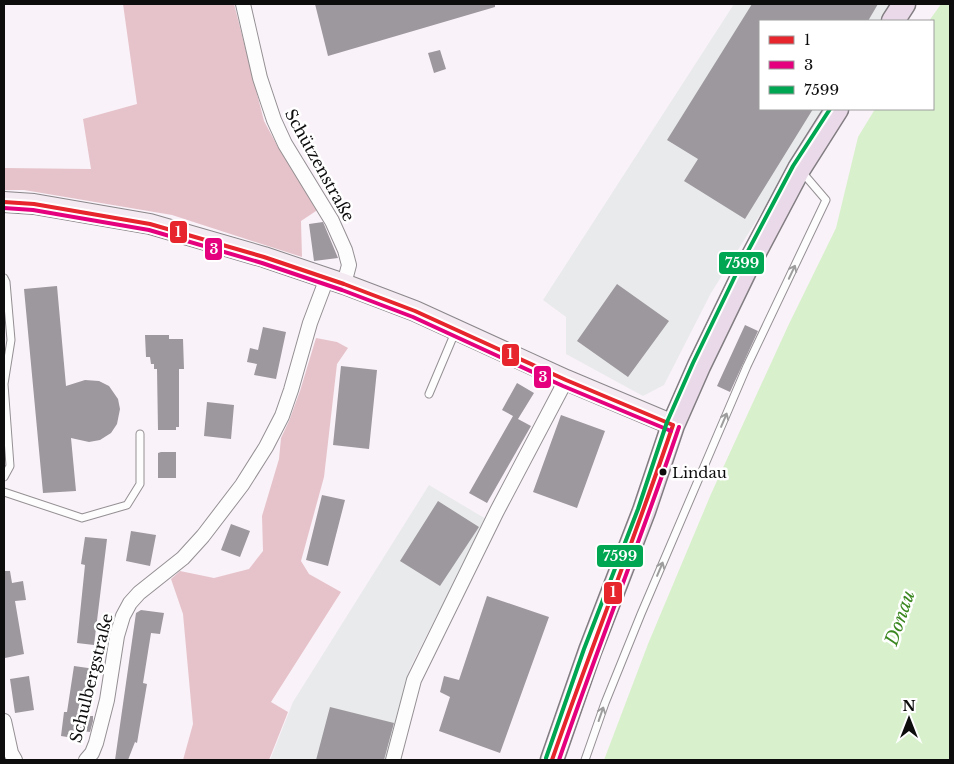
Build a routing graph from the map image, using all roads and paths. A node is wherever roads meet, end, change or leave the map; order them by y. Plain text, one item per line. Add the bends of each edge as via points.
1 (243, 4) edge
2 (904, 4) edge
3 (894, 20) edge
4 (836, 110) edge
5 (799, 169) junction
6 (4, 202) edge
7 (4, 278) edge
8 (336, 281) junction
9 (456, 329) junction
10 (566, 380) junction
11 (429, 394) dead end
12 (673, 425) junction
13 (140, 434) dead end
14 (4, 477) edge
15 (4, 492) edge
16 (4, 720) edge
17 (15, 760) edge
18 (86, 760) edge
19 (393, 760) edge
20 (552, 760) edge
21 (586, 760) edge

1 - 8 street, Schützenstraße via 260,78 274,120 345,250 349,265
2 - 3 main road
4 - 5 main road
5 - 12 main road via 711,340
21 -> 5 lane via 641,614 747,366 826,200
6 - 8 street via 150,224
7 - 14 lane via 11,340 4,384 10,466
8 - 9 street
8 - 18 street, Schulbergstraße via 310,323 282,416 242,485 203,536 183,558 139,593 123,616 116,636 107,700 96,743
9 - 10 street
9 - 11 lane
10 - 12 street
10 - 19 street via 496,511 414,680
12 - 20 main road
13 - 15 lane via 140,484 127,505 82,518
16 - 17 street

